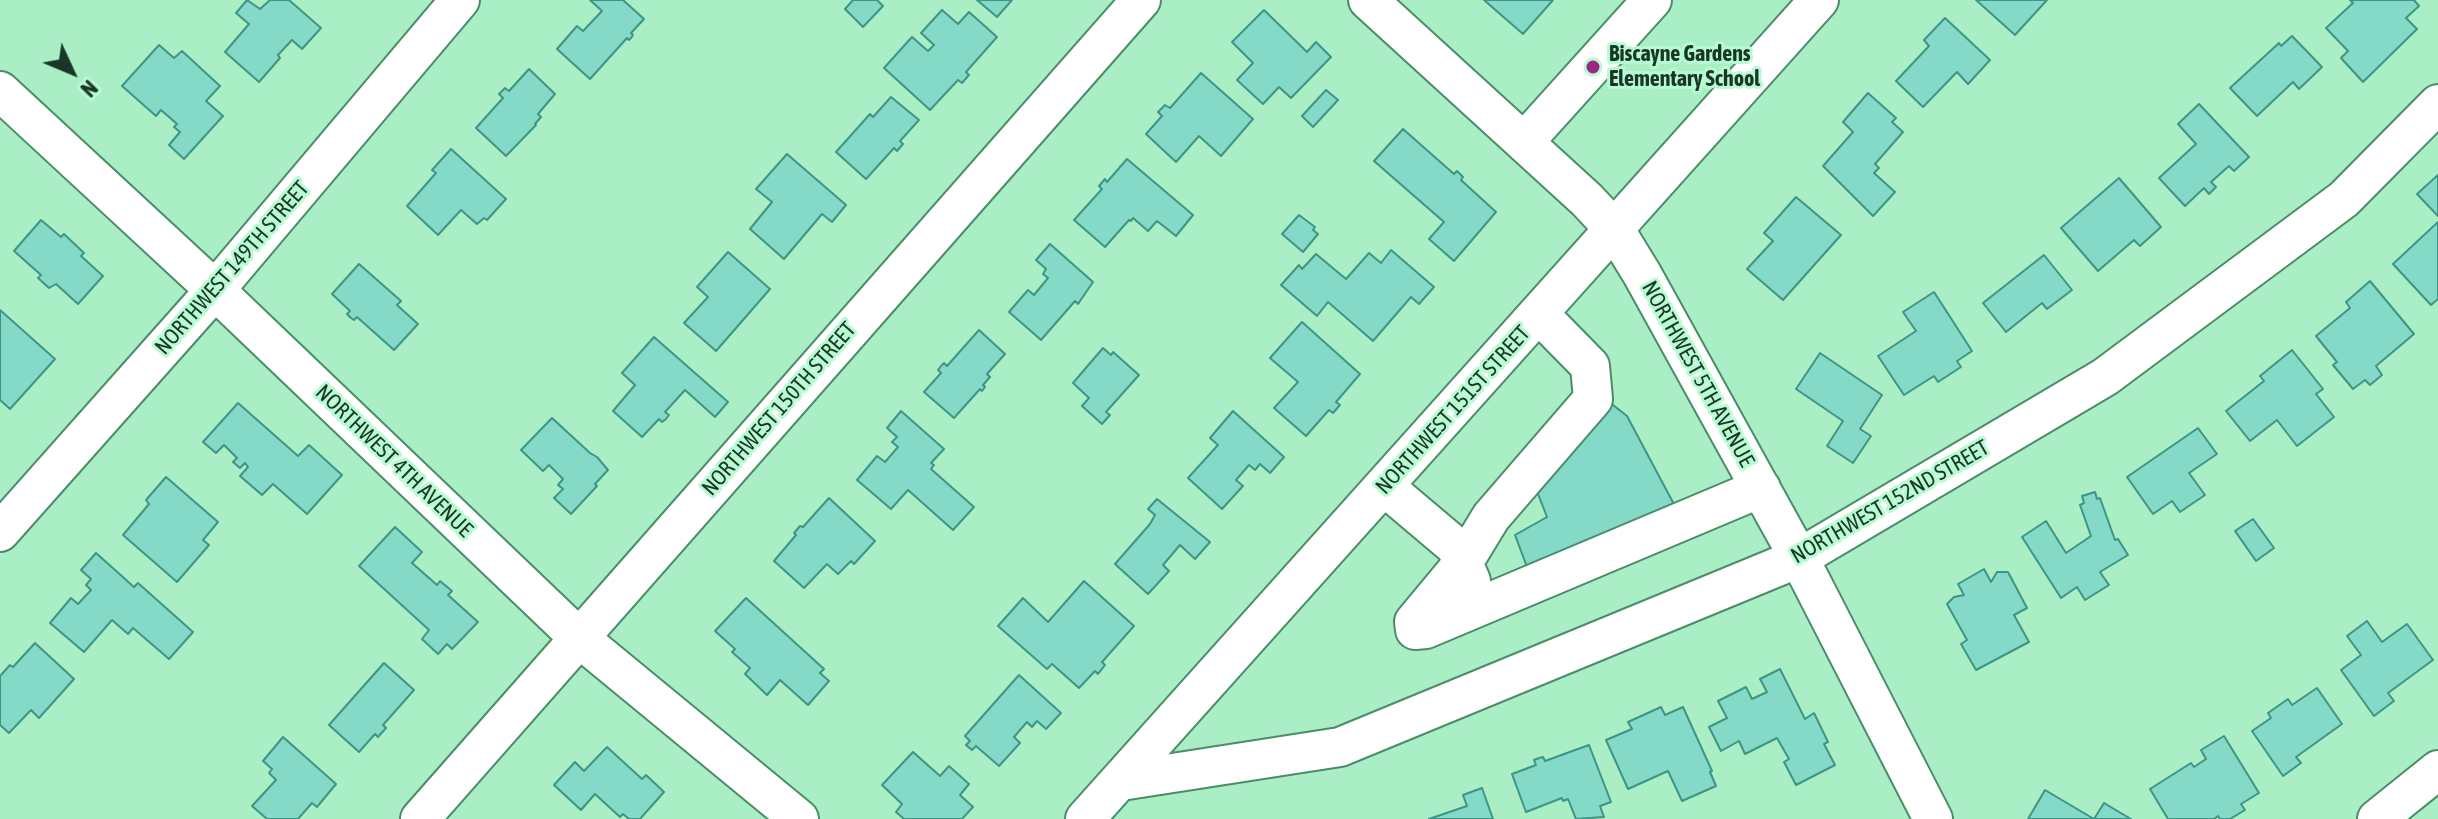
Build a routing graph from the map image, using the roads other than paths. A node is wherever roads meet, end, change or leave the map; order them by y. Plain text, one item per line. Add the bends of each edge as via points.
1 (460, 0) edge
2 (1141, 0) edge
3 (1368, 0) edge
4 (1652, 0) edge
5 (1819, 0) edge
6 (0, 91) edge
7 (2438, 104) edge
8 (1524, 142) junction
9 (1615, 230) junction
10 (215, 290) junction
11 (1539, 314) junction
12 (1385, 487) junction
13 (1761, 488) junction
14 (0, 532) edge
15 (1799, 558) junction
16 (1463, 563) junction
17 (1481, 606) junction
18 (578, 637) junction
19 (2438, 770) edge
20 (1121, 781) junction
21 (420, 819) edge
22 (799, 819) edge
23 (1085, 819) edge
24 (1933, 819) edge
25 (2377, 819) edge

1 - 10 street, NORTHWEST 149TH STREET
2 - 18 street, NORTHWEST 150TH STREET
3 - 8 street, NORTHWEST 5TH AVENUE
4 - 8 street
5 - 9 street, NORTHWEST 151ST STREET
6 - 10 street, NORTHWEST 4TH AVENUE
7 - 15 street, NORTHWEST 152ND STREET via 2344,199 2105,377
8 - 9 street, NORTHWEST 5TH AVENUE
9 - 11 street, NORTHWEST 151ST STREET
9 - 13 street, NORTHWEST 5TH AVENUE
10 - 14 street, NORTHWEST 149TH STREET
10 - 18 street, NORTHWEST 4TH AVENUE
11 - 12 street, NORTHWEST 151ST STREET
11 - 16 street via 1590,366 1593,399 1491,517
12 - 16 street via 1456,547
12 - 20 street, NORTHWEST 151ST STREET
13 - 15 street, NORTHWEST 5TH AVENUE
13 - 17 street
15 - 20 street, NORTHWEST 152ND STREET via 1340,747
15 - 24 street, NORTHWEST 5TH AVENUE
16 - 17 street
16 - 17 street via 1414,622 1415,630
18 - 21 street, NORTHWEST 150TH STREET
18 - 22 street, NORTHWEST 4TH AVENUE
19 - 25 street
20 - 23 street, NORTHWEST 151ST STREET

